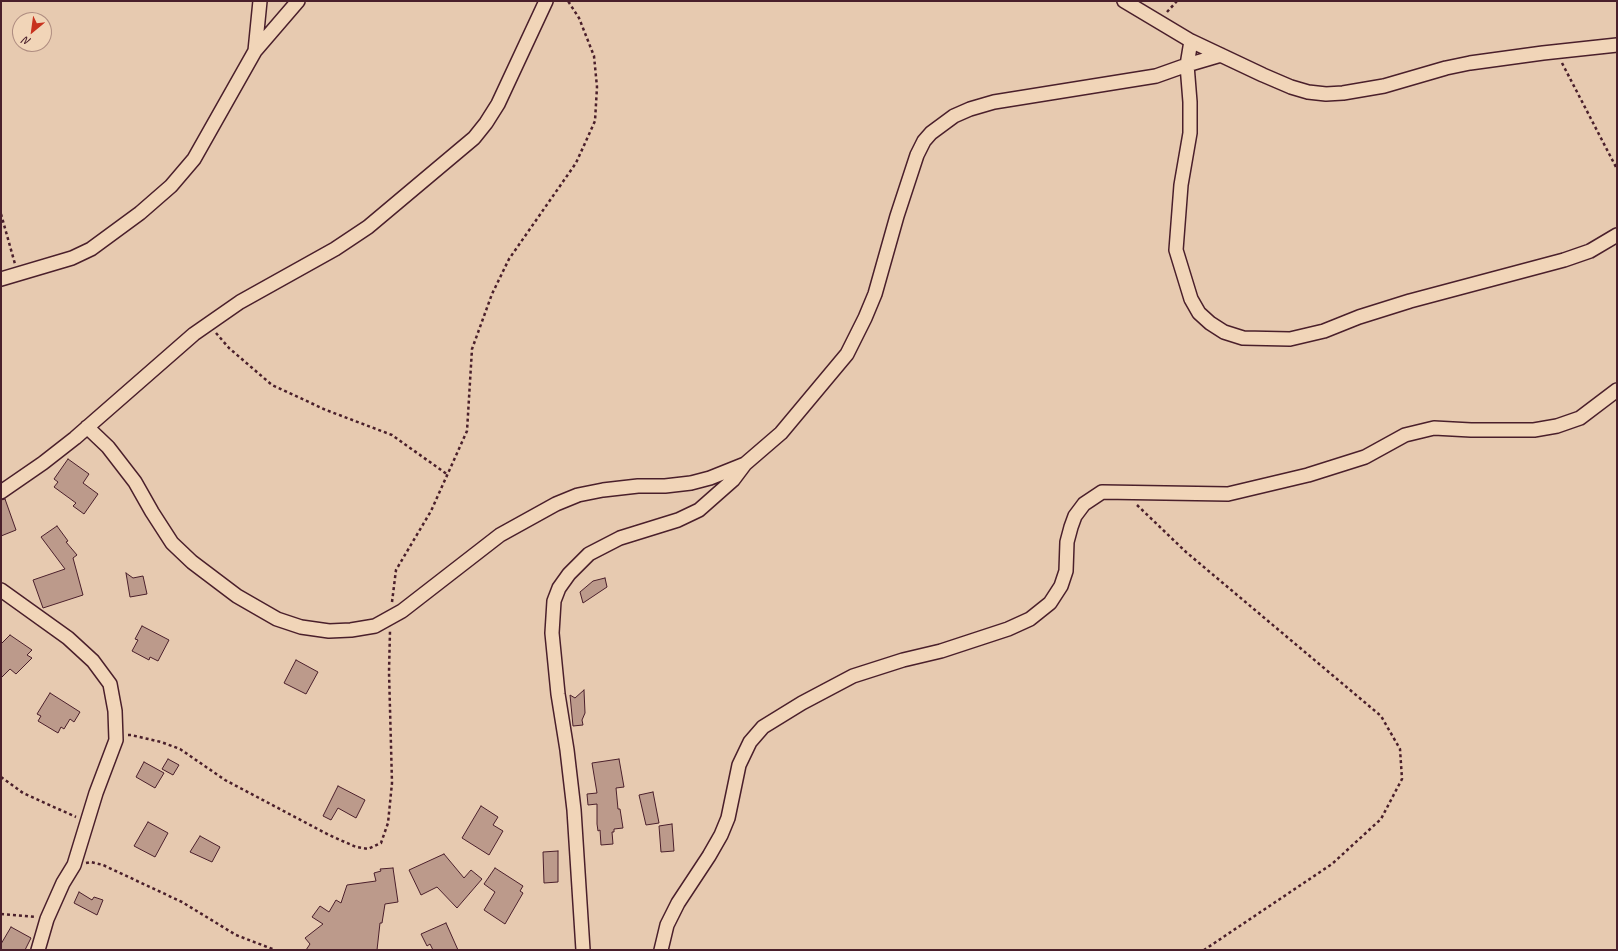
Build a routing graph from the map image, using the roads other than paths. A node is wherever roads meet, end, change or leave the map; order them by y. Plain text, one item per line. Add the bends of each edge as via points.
1 (260, 1) edge
2 (298, 1) edge
3 (546, 1) edge
4 (1124, 1) edge
5 (1191, 41) junction
6 (1617, 45) edge
7 (255, 51) junction
8 (1221, 55) junction
9 (1187, 65) junction
10 (1617, 235) edge
11 (1, 280) edge
12 (1617, 390) edge
13 (88, 427) junction
14 (745, 464) junction
15 (1, 492) edge
16 (1, 590) edge
17 (38, 950) edge
18 (583, 950) edge
19 (661, 950) edge

1 - 7 street
2 - 7 street
3 - 13 street via 498,104 474,138 368,227 208,323
4 - 5 street
5 - 8 street
5 - 9 street
6 - 8 street via 1470,63 1384,86 1326,94 1291,87
7 - 11 street via 194,159 171,186 140,213 90,248 60,262
8 - 9 street
9 - 10 street via 1190,133 1176,250 1191,299 1199,313 1224,332 1243,338 1290,339 1324,331 1410,301 1564,260 1590,251
9 - 14 street via 1156,76 994,102 954,116 931,133 917,155 896,216 875,294 847,354 781,433
12 - 19 street via 1580,418 1557,426 1534,430 1434,428 1405,435 1365,458 1228,494 1102,492 1084,504 1075,516 1067,542 1066,571 1061,586 1050,603 1030,619 941,651 853,676 763,727 750,742 739,765 728,818 721,835 678,903 667,925
13 - 14 street via 108,447 134,482 172,543 198,567 255,607 277,619 301,627 328,631 375,626 390,619 500,536 556,504 578,495 638,486 691,483
13 - 15 street
14 - 18 street via 733,480 699,510 678,520 620,538 589,554 568,574 554,601 552,633 574,810
16 - 17 street via 68,638 93,661 110,684 115,711 116,740 74,865 47,919

